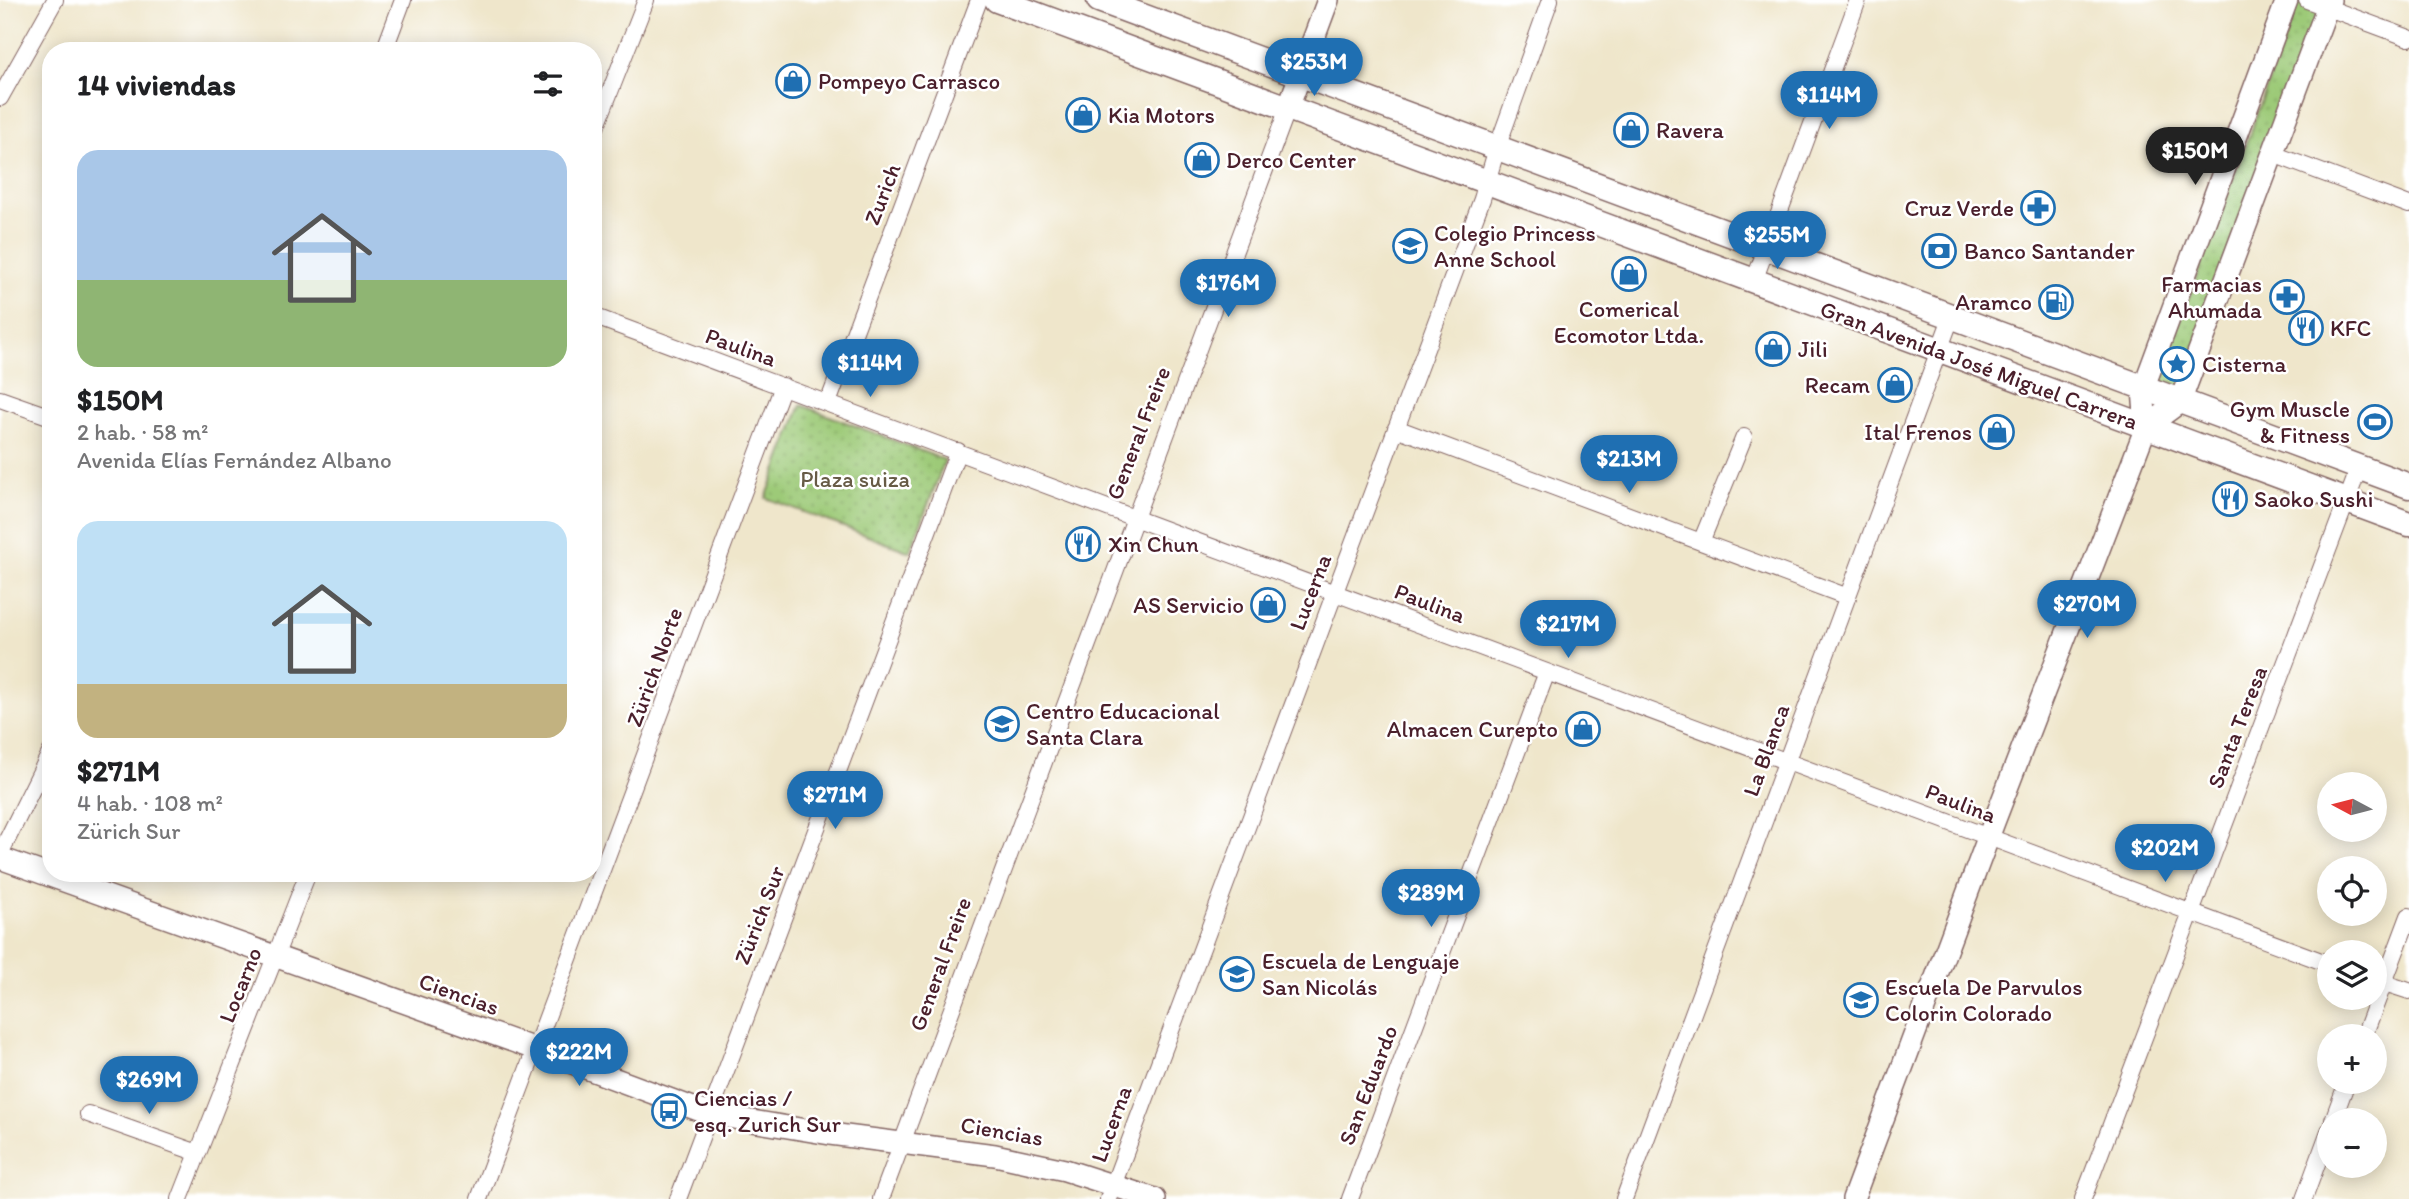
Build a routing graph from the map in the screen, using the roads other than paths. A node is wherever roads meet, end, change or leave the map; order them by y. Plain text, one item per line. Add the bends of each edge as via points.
1 (55, 0) edge
2 (403, 0) edge
3 (646, 0) edge
4 (979, 0) edge
5 (997, 0) edge
6 (1099, 0) edge
7 (1328, 0) edge
8 (1550, 0) edge
9 (1857, 0) edge
10 (2287, 0) edge
11 (2322, 3) edge
12 (2409, 38) edge
13 (387, 42) edge
14 (1300, 74) junction
15 (0, 98) edge
16 (1288, 108) junction
17 (602, 112) edge
18 (1497, 148) junction
19 (2273, 154) junction
20 (1488, 182) junction
21 (2409, 205) edge
22 (1766, 248) junction
23 (1754, 281) junction
24 (1951, 318) junction
25 (602, 319) edge
26 (1939, 351) junction
27 (783, 386) junction
28 (2143, 389) junction
29 (0, 399) edge
30 (2180, 402) junction
31 (828, 403) junction
32 (42, 414) edge
33 (2146, 427) junction
34 (1396, 428) junction
35 (1744, 437) dead end
36 (958, 451) junction
37 (2359, 468) junction
38 (2409, 486) edge
39 (2346, 501) junction
40 (1134, 516) junction
41 (2409, 524) edge
42 (1701, 542) junction
43 (1335, 592) junction
44 (1848, 597) junction
45 (1547, 672) junction
46 (1786, 762) junction
47 (42, 770) edge
48 (1988, 838) junction
49 (0, 856) edge
50 (602, 870) edge
51 (42, 871) edge
52 (71, 882) edge
53 (304, 882) edge
54 (597, 882) edge
55 (2191, 913) junction
56 (2409, 916) edge
57 (275, 957) junction
58 (2317, 960) edge
59 (2387, 964) edge
60 (2387, 984) edge
61 (2409, 991) edge
62 (535, 1049) junction
63 (88, 1114) dead end
64 (709, 1114) junction
65 (902, 1142) junction
66 (198, 1153) junction
67 (2317, 1164) edge
68 (1111, 1191) edge
69 (180, 1199) edge
70 (479, 1199) edge
71 (678, 1199) edge
72 (881, 1199) edge
73 (1155, 1199) edge
74 (1350, 1199) edge
75 (1624, 1199) edge
76 (1853, 1199) edge
77 (2083, 1199) edge
78 (2304, 1199) edge

1 - 15 street
2 - 13 street
3 - 17 street
4 - 31 street, Zurich
5 - 16 main road, Gran Avenida José Miguel Carrera
6 - 14 main road, Gran Avenida José Miguel Carrera
7 - 14 street, General Freire
8 - 18 street, Lucerna
9 - 22 street
10 - 28 street
11 - 12 street
11 - 19 street
14 - 16 street, General Freire
14 - 18 main road, Gran Avenida José Miguel Carrera
16 - 20 main road, Gran Avenida José Miguel Carrera
16 - 40 street, General Freire
18 - 20 street, Lucerna
18 - 22 main road, Gran Avenida José Miguel Carrera
19 - 21 street
19 - 30 street
20 - 23 main road, Gran Avenida José Miguel Carrera
20 - 34 street, Lucerna
22 - 23 street
22 - 24 main road, Gran Avenida José Miguel Carrera
23 - 26 main road, Gran Avenida José Miguel Carrera
24 - 26 street, La Blanca
24 - 28 main road, Gran Avenida José Miguel Carrera
25 - 27 street, Paulina
26 - 33 main road, Gran Avenida José Miguel Carrera
26 - 44 street, La Blanca
27 - 31 street, Paulina
27 - 50 street, Zürich Norte
28 - 30 main road, Gran Avenida José Miguel Carrera
28 - 33 street
29 - 32 street
30 - 33 street
30 - 37 main road, Gran Avenida José Miguel Carrera
31 - 36 street, Paulina
33 - 39 main road, Gran Avenida José Miguel Carrera
33 - 48 street
34 - 42 street
34 - 43 street, Lucerna
35 - 42 street
36 - 40 street, Paulina
36 - 64 street, Zürich Sur
37 - 38 main road, Gran Avenida José Miguel Carrera
37 - 39 street, Santa Teresa
39 - 41 main road, Gran Avenida José Miguel Carrera
39 - 55 street, Santa Teresa
40 - 43 street, Paulina
40 - 65 street, General Freire
42 - 44 street
43 - 45 street, Paulina
43 - 68 street, Lucerna
44 - 46 street, La Blanca
45 - 46 street, Paulina
45 - 74 street, San Eduardo
46 - 48 street, Paulina
46 - 75 street, La Blanca
47 - 49 street
48 - 55 street, Paulina
48 - 76 street
49 - 51 street, Ciencias
52 - 57 street, Ciencias
53 - 57 street, Locarno
54 - 62 street, Zürich Norte
55 - 58 street, Paulina
55 - 77 street, Santa Teresa
56 - 59 street
57 - 62 street, Ciencias
57 - 66 street, Locarno
60 - 61 street
62 - 64 street, Ciencias
62 - 70 street, Zürich Norte
63 - 66 street
64 - 65 street, Ciencias
64 - 71 street, Zürich Sur
65 - 68 street, Ciencias via 1065,1170
65 - 72 street, General Freire
66 - 69 street, Locarno
67 - 78 street
68 - 73 street, Ciencias

